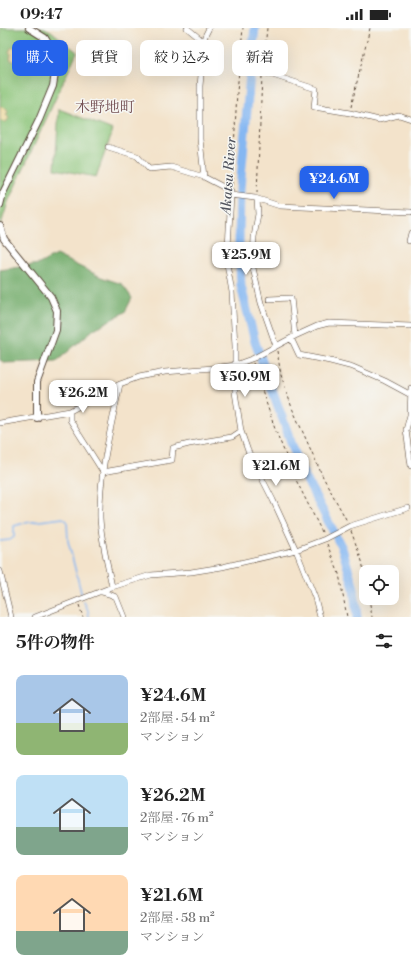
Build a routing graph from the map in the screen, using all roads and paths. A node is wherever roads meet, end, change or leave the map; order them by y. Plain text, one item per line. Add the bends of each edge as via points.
1 (29, 28) edge
2 (187, 28) edge
3 (209, 28) edge
4 (243, 28) edge
5 (267, 28) edge
6 (370, 28) edge
7 (202, 40) edge
8 (204, 40) edge
9 (266, 40) edge
10 (201, 76) edge
11 (263, 76) edge
12 (275, 76) edge
13 (350, 113) junction
14 (411, 119) edge
15 (108, 147) dead end
16 (204, 177) junction
17 (232, 191) joint
18 (256, 199) junction
19 (0, 205) edge
20 (411, 212) edge
21 (0, 226) edge
22 (411, 233) edge
23 (409, 241) dead end
24 (269, 299) dead end
25 (411, 326) edge
26 (293, 337) junction
27 (274, 347) junction
28 (253, 359) junction
29 (235, 365) junction
30 (120, 384) junction
31 (411, 388) edge
32 (411, 395) edge
33 (70, 411) junction
34 (36, 418) junction
35 (0, 423) edge
36 (241, 431) junction
37 (411, 466) edge
38 (103, 472) junction
39 (410, 508) edge
40 (411, 515) edge
41 (349, 527) junction
42 (327, 538) junction
43 (296, 550) junction
44 (363, 565) edge
45 (0, 571) edge
46 (112, 587) junction
47 (101, 592) junction
48 (77, 601) junction
49 (370, 605) edge
50 (10, 617) edge
51 (35, 617) edge
52 (83, 617) edge
53 (124, 617) edge
54 (320, 617) edge
55 (347, 617) edge
56 (372, 617) edge

1 - 19 street via 45,38 52,50 56,67 53,86 3,193
2 - 7 street
3 - 8 street
4 - 17 path via 236,92
5 - 9 path
6 - 13 path
10 - 16 street via 200,139
11 - 18 path
12 - 13 street via 316,89 314,107
13 - 14 street via 379,120 398,115
15 - 16 street via 137,156 149,169 171,167
16 - 17 street
18 - 20 street via 280,206
18 - 27 street via 258,214 253,268
18 - 29 street via 231,195 227,264 232,292
21 - 34 street via 4,239 51,297 58,311 56,330 37,382
22 - 23 street
24 - 26 street via 291,298
25 - 26 street via 329,323
26 - 27 street
26 - 32 street via 299,355 353,367
27 - 28 street
27 - 41 path via 292,408
28 - 29 street
28 - 42 path via 274,429 296,480
29 - 30 street via 139,376
29 - 36 street via 235,392
30 - 33 street
30 - 38 street
31 - 32 street
32 - 37 street via 406,430
33 - 34 street
33 - 38 street via 70,420
34 - 35 street
36 - 38 street via 232,437 173,448 172,460
36 - 43 street via 248,451
38 - 46 street via 100,518
39 - 40 street
39 - 41 street
41 - 42 street
41 - 44 path
42 - 43 street
42 - 55 path via 339,574
43 - 46 street via 222,567 151,575
43 - 54 street
45 - 50 street
46 - 47 street
47 - 48 street
47 - 53 street via 116,597
48 - 51 street
48 - 52 path
49 - 56 path

